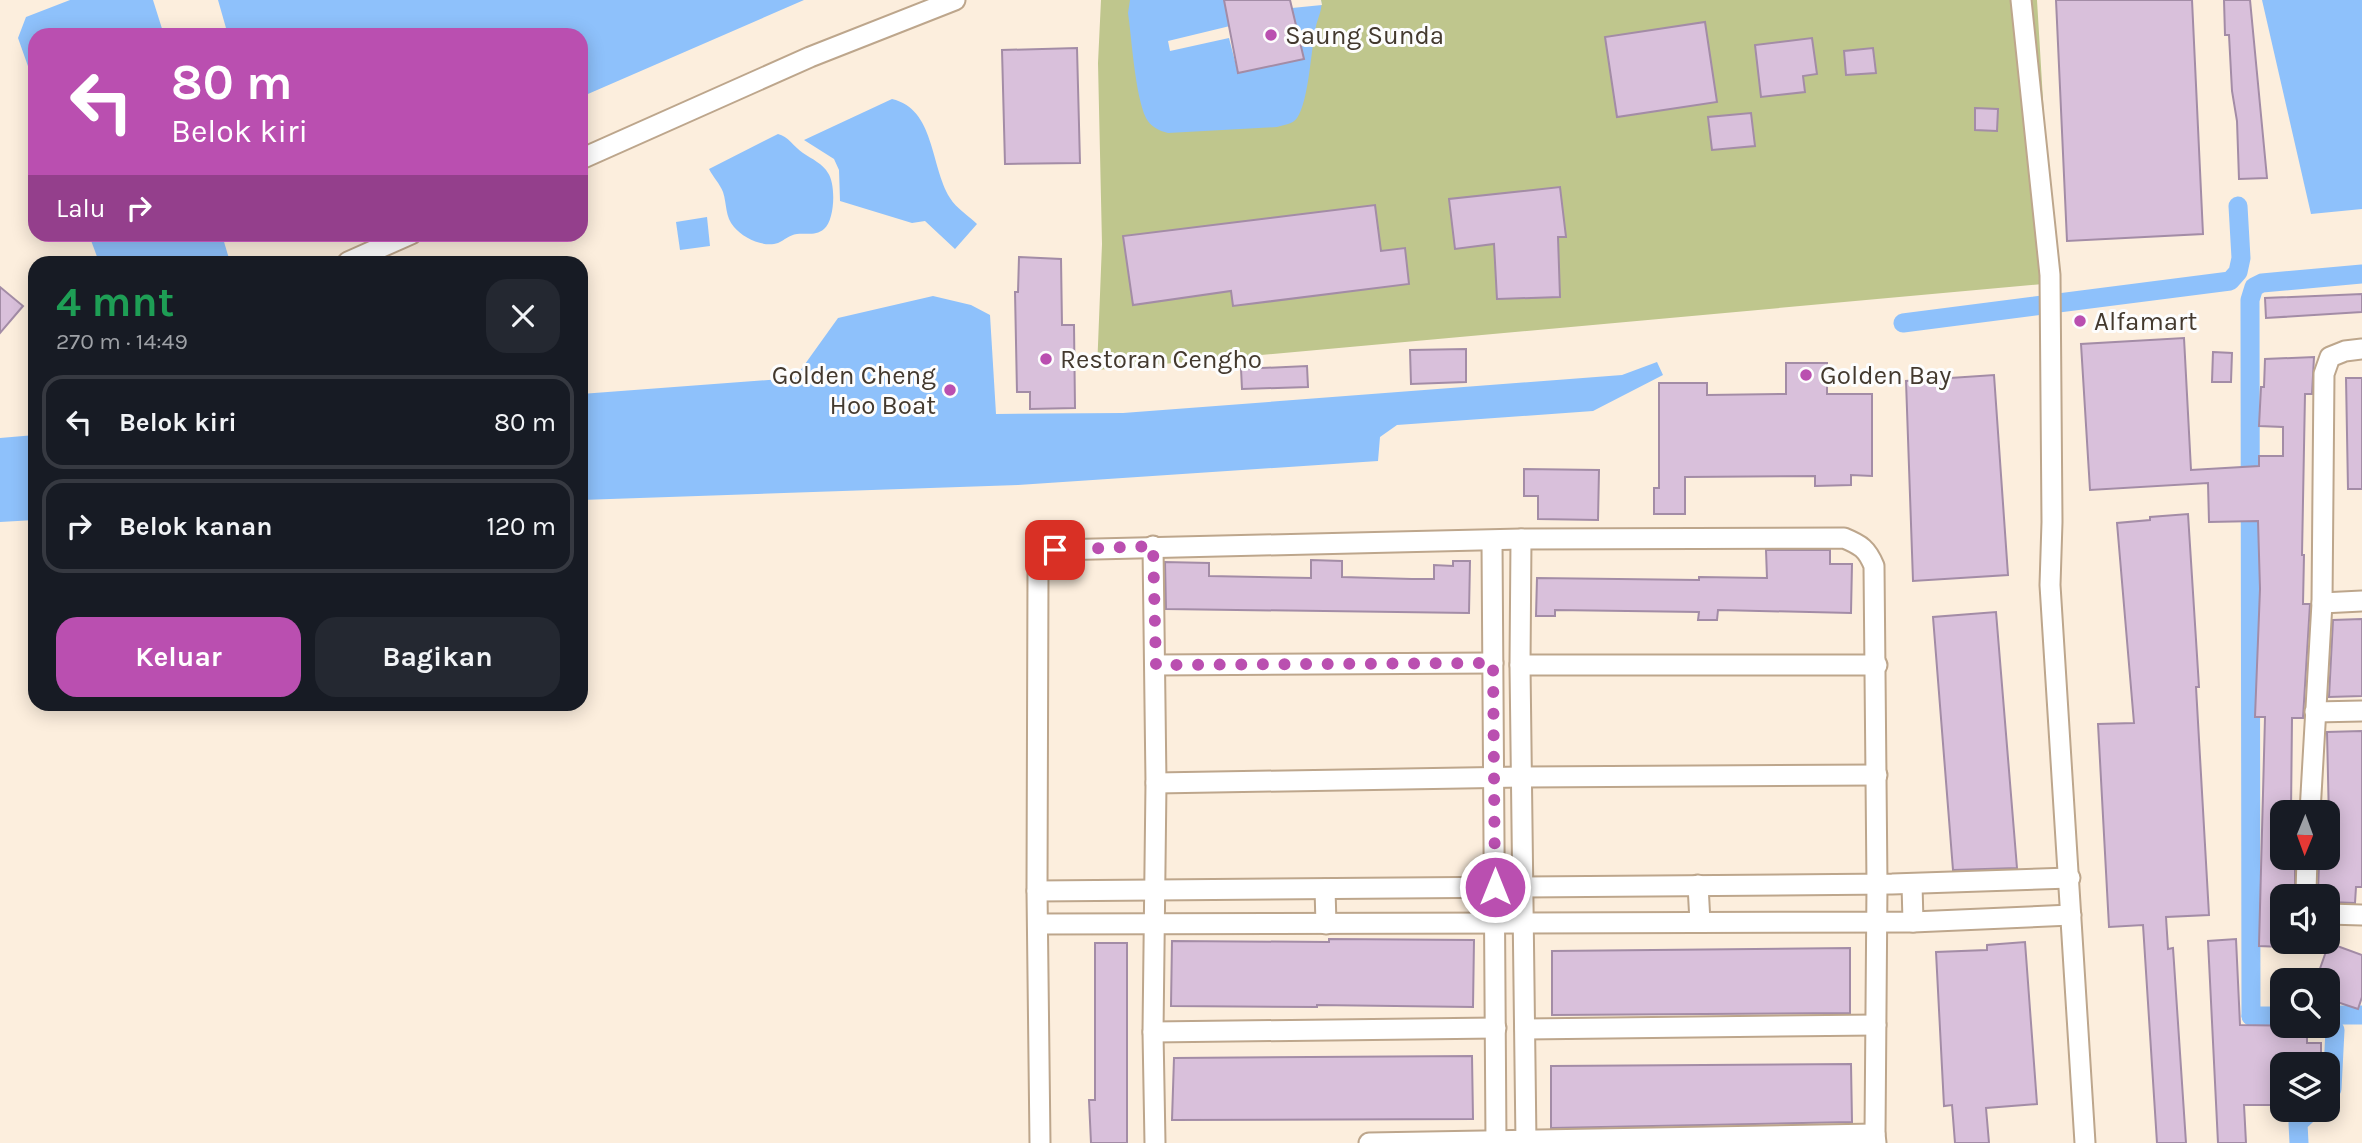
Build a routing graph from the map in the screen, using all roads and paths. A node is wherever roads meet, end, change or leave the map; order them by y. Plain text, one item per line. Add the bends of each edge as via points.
1 (955, 0) edge
2 (2021, 0) edge
3 (588, 156) edge
4 (393, 242) edge
5 (362, 256) edge
6 (2362, 349) edge
7 (1521, 539) junction
8 (1492, 541) junction
9 (1153, 546) junction
10 (2362, 601) edge
11 (2322, 603) junction
12 (1493, 663) junction
13 (1156, 665) junction
14 (1520, 665) junction
15 (1877, 665) junction
16 (2362, 710) edge
17 (2315, 712) junction
18 (1877, 775) junction
19 (1522, 777) junction
20 (1495, 779) junction
21 (1156, 783) junction
22 (2311, 800) edge
23 (2070, 878) junction
24 (1877, 884) junction
25 (1912, 884) junction
26 (1698, 885) junction
27 (1523, 886) junction
28 (1495, 887) junction
29 (1325, 889) junction
30 (1155, 890) junction
31 (1037, 891) junction
32 (2340, 914) edge
33 (2071, 915) junction
34 (2362, 915) edge
35 (1523, 922) junction
36 (1700, 922) junction
37 (1876, 922) junction
38 (1913, 922) junction
39 (1496, 923) junction
40 (1038, 924) junction
41 (1154, 924) junction
42 (1326, 924) junction
43 (1876, 1025) junction
44 (1496, 1028) junction
45 (1525, 1029) junction
46 (1153, 1032) junction
47 (1875, 1138) edge
48 (1496, 1141) edge
49 (1526, 1142) edge
50 (1040, 1143) edge
51 (1156, 1143) edge
52 (1369, 1143) edge
53 (2085, 1143) edge

1 - 3 street via 810,57
2 - 23 street via 2051,293 2050,585
4 - 5 street
6 - 11 street via 2330,357 2324,374
7 - 8 street
7 - 14 street
7 - 15 street via 1844,538 1861,545 1874,566
8 - 9 street
8 - 12 street
9 - 13 street
9 - 31 street via 1055,550 1043,555 1040,562
10 - 11 street
11 - 17 street
12 - 13 street
12 - 20 street
13 - 21 street
14 - 15 street
14 - 19 street
15 - 18 street
16 - 17 street
17 - 22 street
18 - 19 street
18 - 24 street
19 - 20 street
19 - 27 street
20 - 21 street
20 - 28 street
21 - 30 street
23 - 25 street
23 - 33 street
24 - 25 street
24 - 26 street
24 - 37 street
25 - 38 street
26 - 27 street
26 - 36 street
27 - 28 street
27 - 35 street
28 - 29 street
28 - 39 street
29 - 30 street
29 - 42 street
30 - 31 street
30 - 41 street
31 - 40 street
32 - 34 street
33 - 38 street
33 - 53 street
35 - 36 street
35 - 39 street
35 - 45 street
36 - 37 street
37 - 38 street
37 - 43 street
39 - 42 street
39 - 44 street
40 - 41 street
40 - 50 street
41 - 42 street
41 - 46 street
43 - 45 street
43 - 47 street
44 - 46 street
44 - 48 street
45 - 49 street
46 - 51 street
47 - 49 street
48 - 49 street
48 - 52 street

